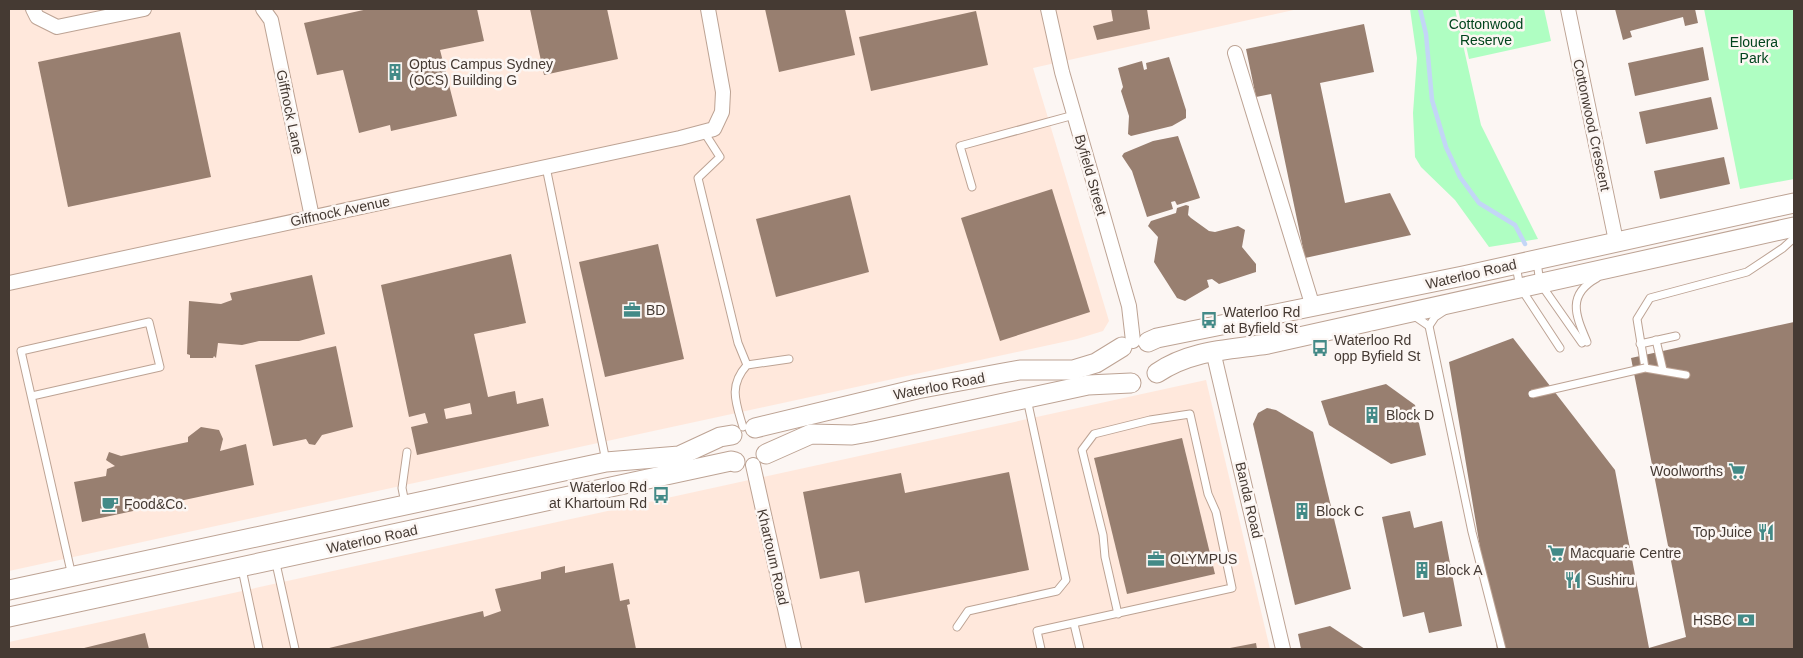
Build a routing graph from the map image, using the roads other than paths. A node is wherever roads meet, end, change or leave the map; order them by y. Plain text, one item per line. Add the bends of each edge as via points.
1 (33, 9) edge
2 (144, 9) edge
3 (263, 9) edge
4 (708, 9) edge
5 (1048, 9) edge
6 (1568, 9) edge
7 (1235, 53) dead end
8 (1074, 115) junction
9 (704, 132) junction
10 (546, 167) junction
11 (972, 187) dead end
12 (1794, 203) edge
13 (312, 217) junction
14 (1794, 227) edge
15 (1794, 238) edge
16 (1616, 241) junction
17 (1536, 259) junction
18 (1515, 264) junction
19 (1624, 264) junction
20 (9, 282) edge
21 (1540, 283) junction
22 (1520, 287) junction
23 (1459, 301) junction
24 (1313, 307) junction
25 (1408, 312) junction
26 (1429, 326) junction
27 (1676, 336) dead end
28 (1656, 340) junction
29 (1134, 343) junction
30 (1640, 344) junction
31 (1560, 348) dead end
32 (1213, 351) junction
33 (789, 359) dead end
34 (747, 365) junction
35 (1645, 368) junction
36 (1663, 370) junction
37 (1157, 373) junction
38 (1686, 375) dead end
39 (1131, 383) junction
40 (1532, 394) dead end
41 (32, 396) junction
42 (1027, 399) junction
43 (743, 430) junction
44 (407, 452) dead end
45 (751, 461) junction
46 (606, 462) junction
47 (405, 504) junction
48 (276, 560) junction
49 (242, 567) junction
50 (72, 576) junction
51 (9, 590) edge
52 (1118, 614) junction
53 (9, 617) edge
54 (1074, 624) junction
55 (957, 627) dead end
56 (259, 649) edge
57 (295, 649) edge
58 (794, 649) edge
59 (1041, 649) edge
60 (1080, 649) edge
61 (1283, 649) edge
62 (1502, 649) edge

1 - 2 street via 37,17 57,27
3 - 13 street, Giffnock Lane via 271,20
4 - 9 street via 723,92 722,112 714,128
5 - 8 street, Byfield Street
6 - 16 street, Cottonwood Crescent
7 - 24 street
8 - 11 lane via 960,146
8 - 29 street, Byfield Street via 1129,306
9 - 10 street, Giffnock Avenue
9 - 34 lane via 720,157 698,178 738,343
10 - 13 street, Giffnock Avenue
10 - 46 lane
12 - 16 street, Waterloo Road
13 - 20 street, Giffnock Avenue
14 - 19 street, Waterloo Road
15 - 30 lane via 1748,272 1650,298 1637,319
16 - 17 street, Waterloo Road
17 - 18 street, Waterloo Road
17 - 21 lane
18 - 22 lane
18 - 24 street, Waterloo Road
19 - 21 street, Waterloo Road
19 - 21 lane via 1592,281 1580,293 1575,308 1585,343
21 - 22 street, Waterloo Road
22 - 23 street, Waterloo Road
22 - 31 lane
23 - 25 street, Waterloo Road
23 - 26 lane via 1435,317
24 - 29 street, Waterloo Road
25 - 26 lane
25 - 32 street, Waterloo Road via 1268,344
26 - 62 lane via 1472,532
27 - 28 lane
28 - 30 lane
28 - 36 lane
29 - 37 street via 1154,346 1160,359
29 - 39 street via 1118,353 1117,367
29 - 43 street, Waterloo Road via 1073,370 1003,373 908,391
30 - 35 lane
32 - 37 street, Waterloo Road via 1183,358
32 - 61 street, Banda Road
33 - 34 lane
34 - 43 lane via 737,376 734,393
35 - 36 lane
35 - 40 lane, bridge
36 - 38 lane
37 - 39 street via 1144,383
39 - 42 street, Waterloo Road via 1088,385
41 - 41 lane via 21,351 149,322 160,367
41 - 50 lane
42 - 45 street, Waterloo Road via 852,435 810,434
42 - 55 lane via 1066,580 1057,591 968,611
43 - 45 street via 728,445 729,452
43 - 45 street via 765,437 767,448
43 - 46 street, Waterloo Road via 678,456
44 - 47 lane via 402,488
45 - 48 street, Waterloo Road via 722,463
45 - 58 street, Khartoum Road
46 - 47 street, Waterloo Road
47 - 50 street, Waterloo Road
48 - 49 street, Waterloo Road
48 - 57 lane
49 - 53 street, Waterloo Road
49 - 56 lane
50 - 51 street, Waterloo Road
52 - 52 lane via 1232,588 1190,414 1094,434 1082,450 1104,535 1105,557
52 - 54 lane
54 - 59 lane via 1036,631
54 - 60 lane

